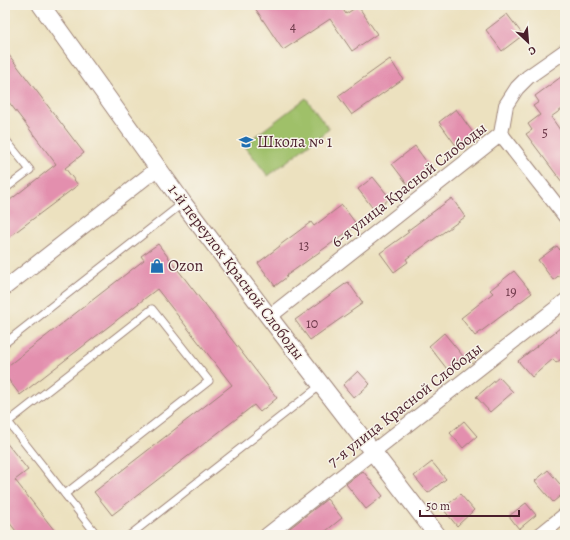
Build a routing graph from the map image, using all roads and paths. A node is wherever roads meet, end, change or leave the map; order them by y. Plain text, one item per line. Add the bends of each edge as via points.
1 (41, 5) edge
2 (565, 51) edge
3 (501, 134) junction
4 (5, 139) edge
5 (158, 168) junction
6 (5, 190) edge
7 (183, 203) junction
8 (565, 216) edge
9 (5, 288) edge
10 (565, 301) edge
11 (269, 317) junction
12 (5, 343) edge
13 (321, 385) junction
14 (6, 420) edge
15 (372, 452) junction
16 (65, 494) junction
17 (565, 515) edge
18 (97, 535) edge
19 (130, 535) edge
20 (267, 535) edge
21 (437, 535) edge
22 (540, 535) edge

1 - 5 street, 1-й переулок Красной Слободы
2 - 3 street, 6-я улица Красной Слободы via 517,88 506,105
3 - 8 street
3 - 11 street, 6-я улица Красной Слободы
4 - 6 lane via 30,170
5 - 7 street, 1-й переулок Красной Слободы
5 - 9 street
7 - 11 street, 1-й переулок Красной Слободы
7 - 12 lane
10 - 15 street, 7-я улица Красной Слободы
11 - 13 street, 1-й переулок Красной Слободы
13 - 15 street, 1-й переулок Красной Слободы
13 - 19 lane
14 - 16 lane
14 - 16 lane via 152,309 209,381
15 - 20 street, 7-я улица Красной Слободы
15 - 21 street, 1-й переулок Красной Слободы
16 - 18 lane
17 - 22 street

